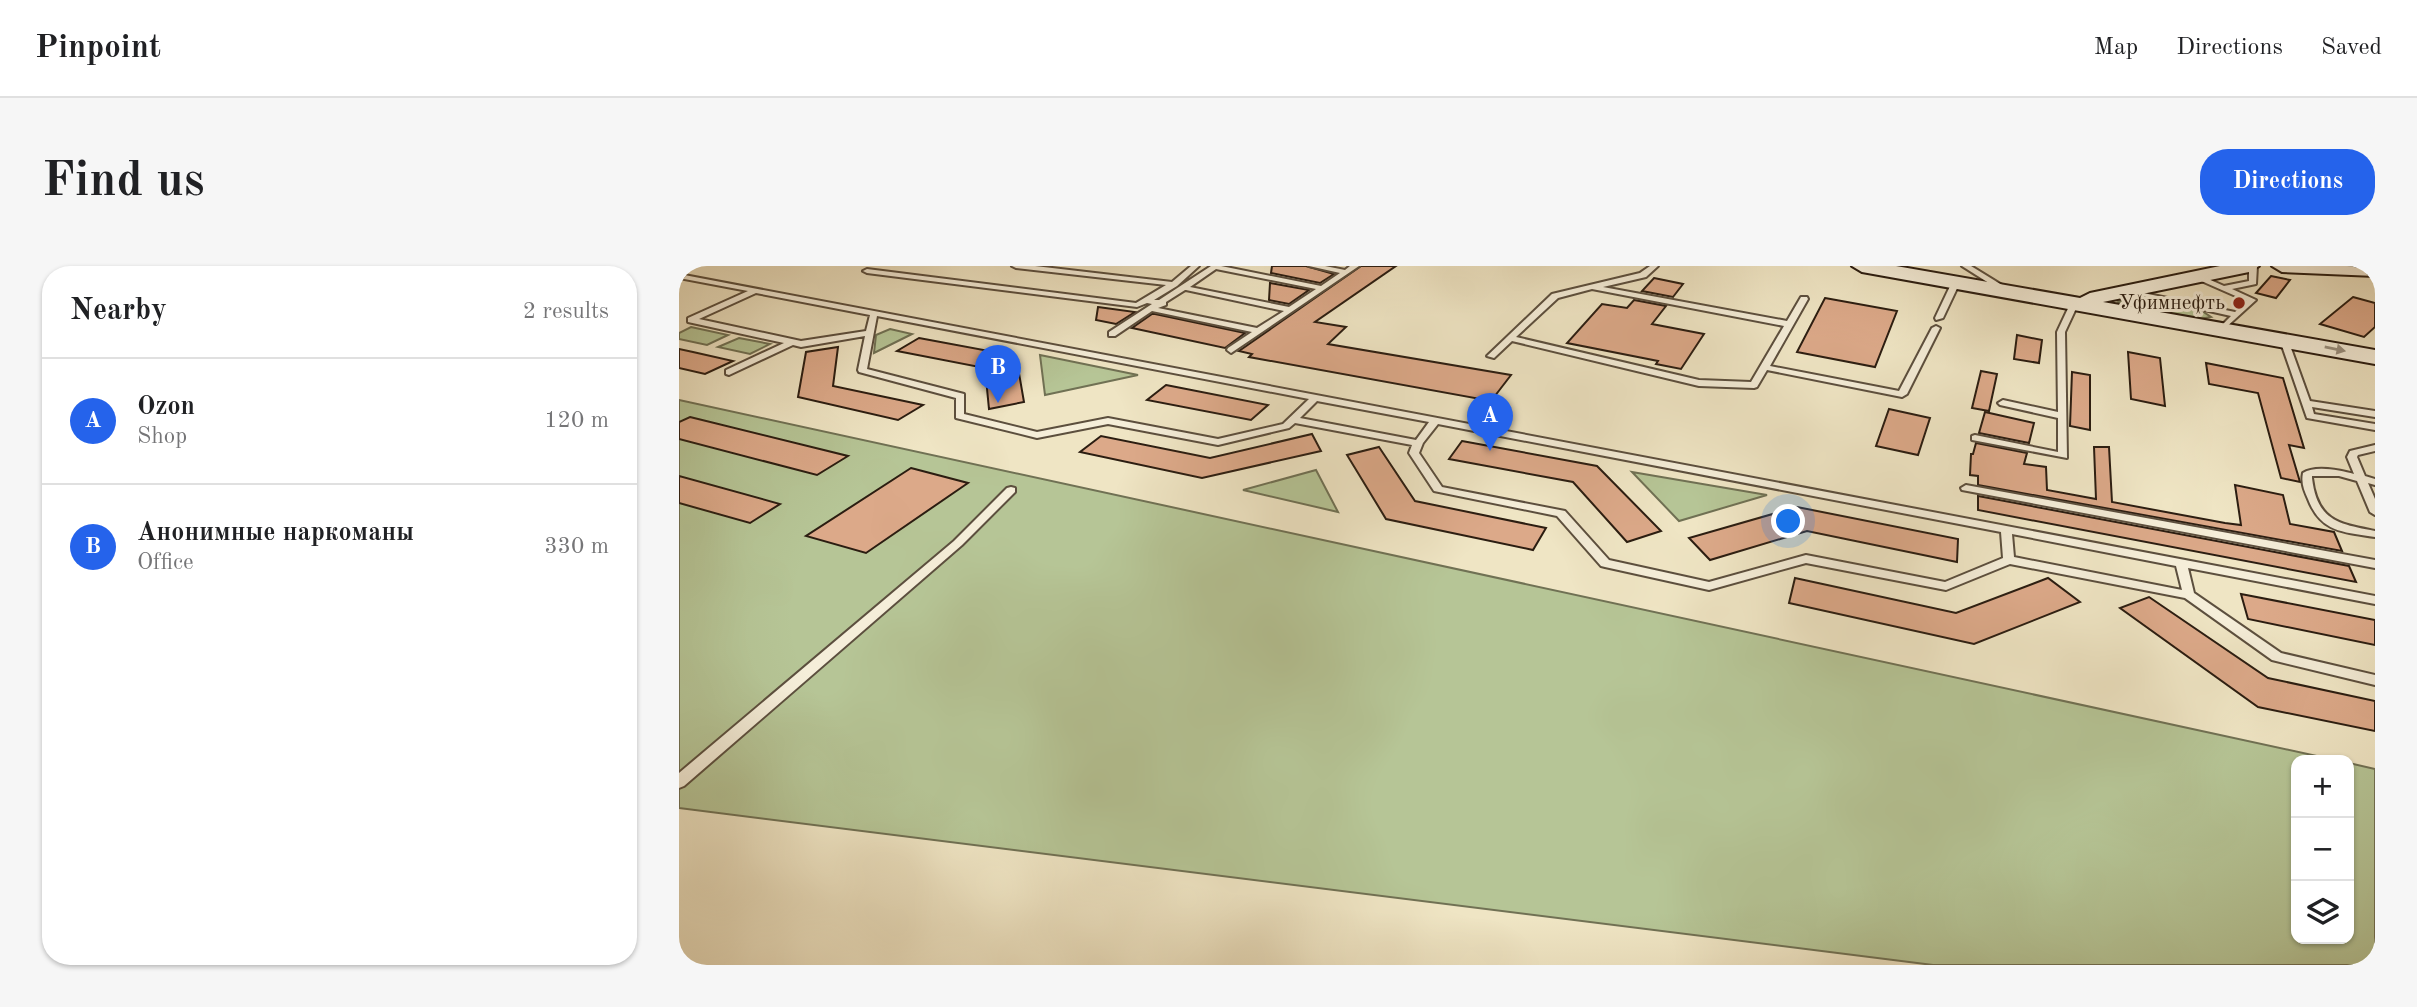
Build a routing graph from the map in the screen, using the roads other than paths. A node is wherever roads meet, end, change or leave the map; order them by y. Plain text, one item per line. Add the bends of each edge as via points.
1 (878, 266) edge
2 (1016, 266) edge
3 (1195, 266) edge
4 (1313, 266) edge
5 (1355, 266) edge
6 (1654, 266) edge
7 (1862, 266) edge
8 (2251, 266) edge
9 (2282, 266) edge
10 (679, 267) edge
11 (1216, 267) edge
12 (2363, 269) edge
13 (1346, 272) junction
14 (1961, 274) edge
15 (2221, 275) edge
16 (682, 277) edge
17 (1174, 285) junction
18 (1592, 287) junction
19 (1186, 288) junction
20 (1321, 288) junction
21 (757, 290) junction
22 (2123, 291) junction
23 (1804, 299) dead end
24 (1146, 301) junction
25 (2075, 302) junction
26 (1163, 303) junction
27 (1153, 309) junction
28 (1288, 309) junction
29 (874, 313) junction
30 (1939, 318) dead end
31 (692, 321) junction
32 (2230, 322) junction
33 (1788, 324) junction
34 (679, 327) edge
35 (1936, 328) dead end
36 (1258, 331) junction
37 (870, 333) junction
38 (1112, 334) dead end
39 (1510, 338) junction
40 (2284, 340) junction
41 (792, 342) junction
42 (1231, 350) dead end
43 (1491, 356) dead end
44 (2375, 357) edge
45 (1764, 367) junction
46 (729, 372) dead end
47 (1316, 397) junction
48 (2003, 403) dead end
49 (2306, 403) junction
50 (2375, 414) edge
51 (2062, 416) junction
52 (1436, 420) junction
53 (1293, 421) junction
54 (2375, 427) edge
55 (1975, 438) dead end
56 (1418, 443) junction
57 (2375, 448) edge
58 (2361, 480) junction
59 (2375, 482) edge
60 (1966, 488) dead end
61 (1011, 491) dead end
62 (2375, 512) edge
63 (2006, 530) junction
64 (2375, 534) edge
65 (2009, 560) junction
66 (2181, 563) junction
67 (2375, 564) edge
68 (2189, 595) junction
69 (2375, 600) edge
70 (2375, 680) edge
71 (679, 782) edge

1 - 24 lane via 867,271 1137,306
2 - 17 lane
3 - 17 lane
4 - 13 lane
5 - 13 lane
6 - 18 lane via 1643,275
7 - 14 main road
8 - 15 main road
9 - 12 main road
10 - 16 lane
11 - 19 lane
11 - 20 lane
13 - 20 lane
14 - 25 main road via 2006,290
14 - 30 lane
15 - 22 main road
15 - 32 lane via 2252,300
16 - 21 lane
17 - 24 lane
18 - 33 lane
18 - 39 lane via 1555,296
19 - 26 lane
19 - 28 lane
20 - 28 lane
21 - 29 lane
21 - 31 lane
22 - 25 main road
22 - 32 lane
23 - 33 lane
24 - 26 lane
25 - 32 main road
25 - 51 lane via 2061,332
26 - 27 lane
27 - 36 lane
27 - 38 lane
28 - 36 lane
29 - 37 lane
29 - 47 lane
31 - 34 lane
31 - 41 lane
32 - 40 main road
33 - 45 lane
35 - 45 lane via 1902,394
36 - 42 lane
37 - 41 lane
37 - 53 lane via 862,370 961,396 959,416 1037,435 1108,421 1219,442
39 - 43 lane
39 - 45 lane via 1699,383 1753,385
40 -> 44 main road
40 - 49 lane
41 - 46 lane
47 - 52 lane
47 - 53 lane
48 - 51 lane
49 - 50 lane
49 - 54 lane via 2310,416
51 - 55 lane via 2063,456
52 - 56 lane
52 - 63 lane
53 - 56 lane
56 - 65 lane via 1413,453 1438,489 1561,513 1605,563 1709,586 1807,559 1946,586
57 - 58 lane via 2354,453
58 - 59 lane
58 - 62 lane
58 - 64 lane via 2318,471 2308,472 2306,479 2324,520 2336,527
60 - 67 lane
61 - 71 lane via 958,543
63 - 65 lane
63 - 66 lane
65 - 68 lane
66 - 68 lane
66 - 69 lane
68 - 70 lane via 2277,657

